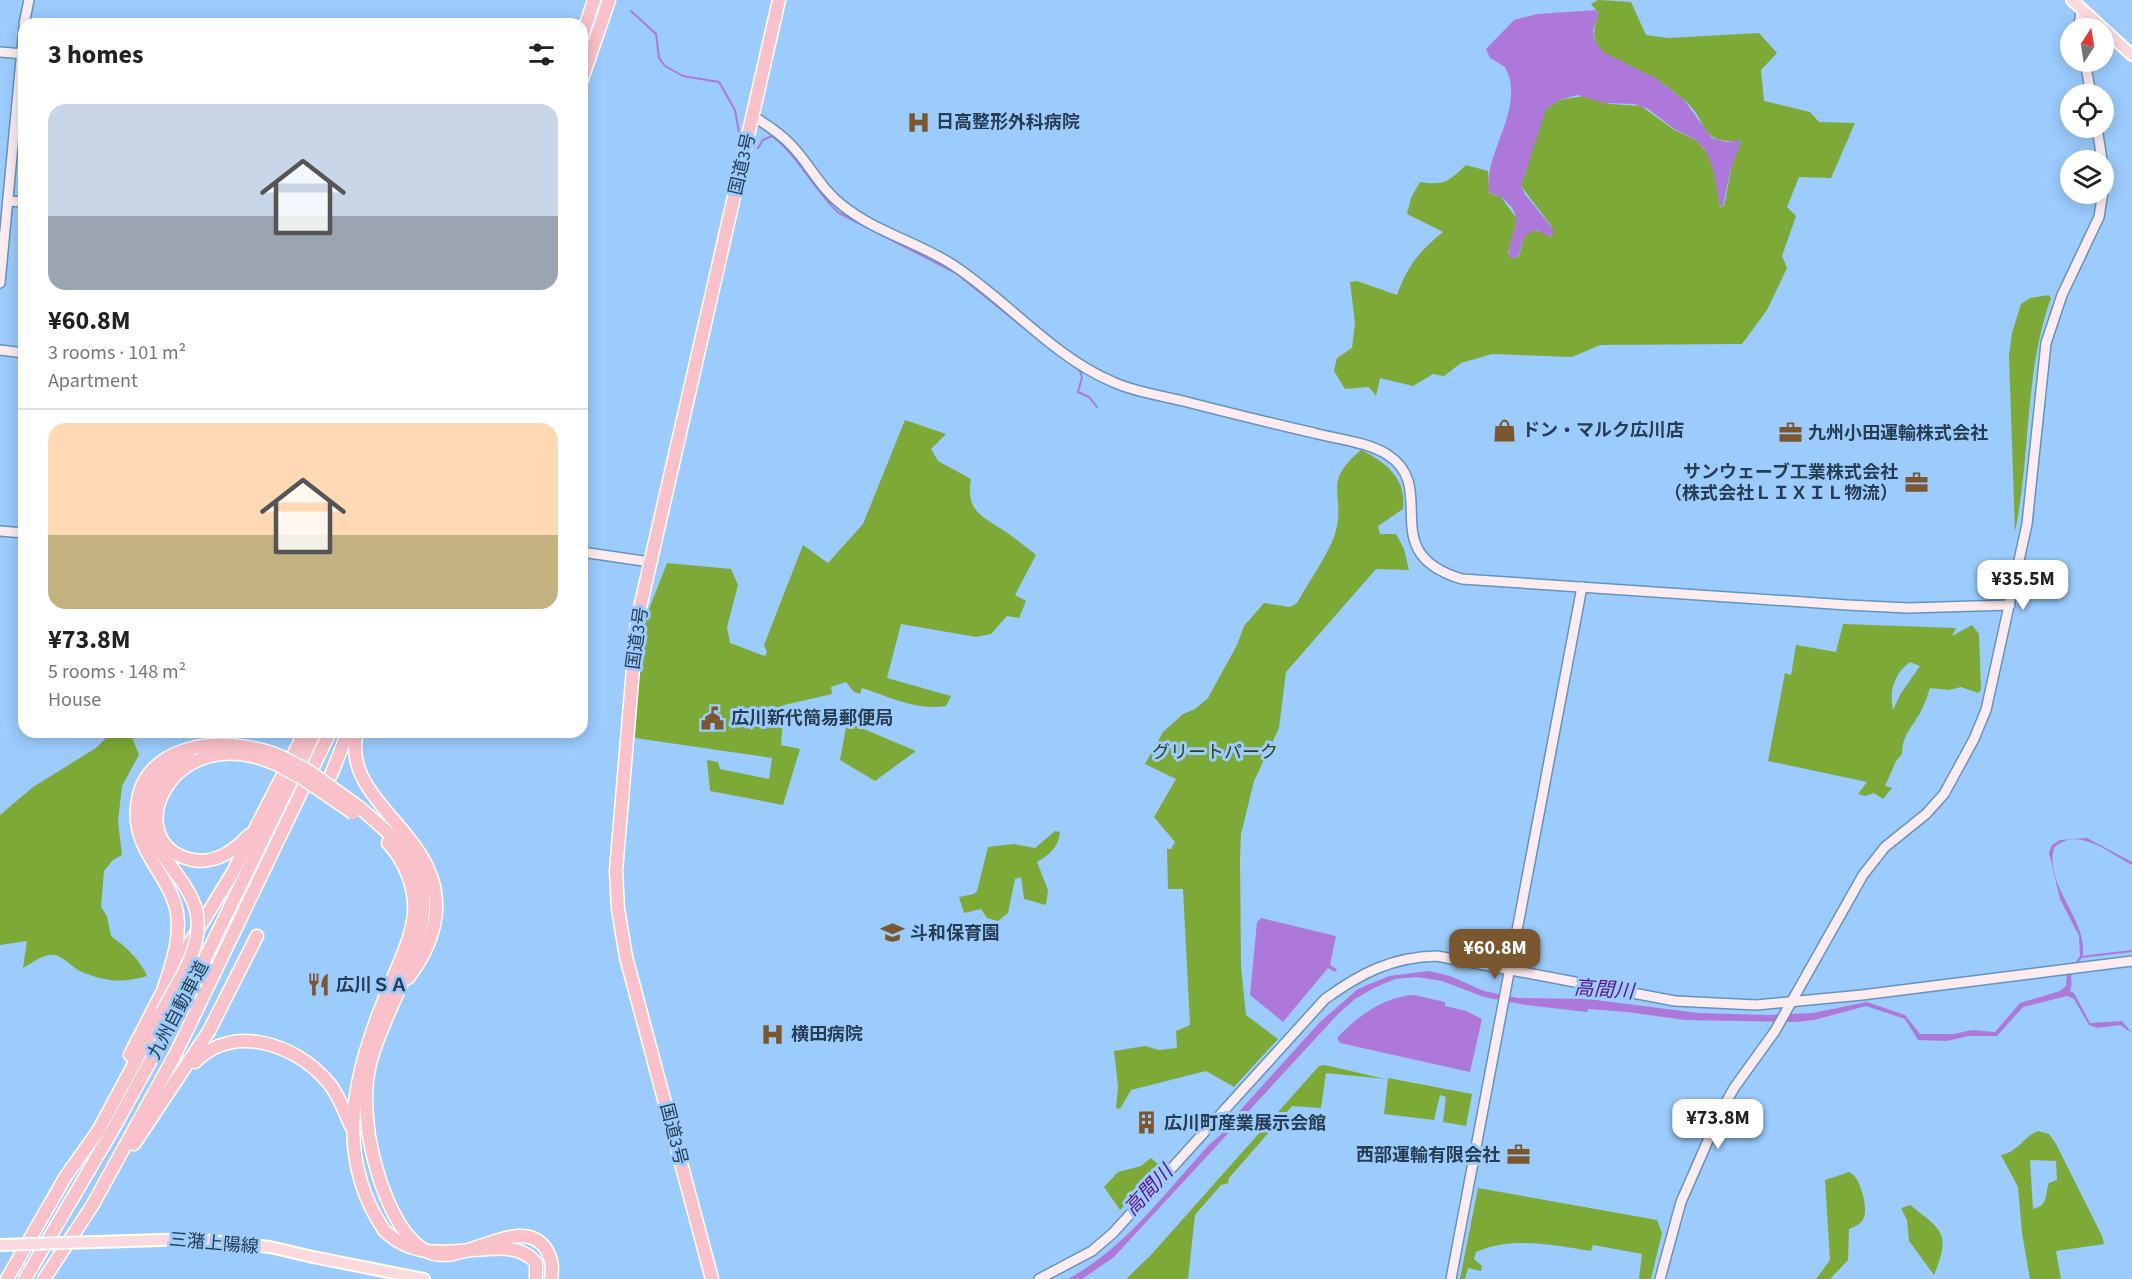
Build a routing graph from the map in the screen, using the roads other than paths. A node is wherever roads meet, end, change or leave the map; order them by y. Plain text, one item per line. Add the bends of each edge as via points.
1 (29, 0) edge
2 (594, 0) edge
3 (609, 0) edge
4 (779, 0) edge
5 (2072, 0) edge
6 (2081, 9) junction
7 (26, 18) edge
8 (588, 18) edge
9 (2080, 18) edge
10 (0, 52) edge
11 (18, 54) edge
12 (2132, 54) edge
13 (588, 61) edge
14 (18, 96) edge
15 (753, 116) junction
16 (8, 201) junction
17 (18, 202) edge
18 (2101, 204) edge
19 (0, 283) edge
20 (0, 351) edge
21 (18, 352) edge
22 (0, 531) edge
23 (18, 532) edge
24 (588, 553) edge
25 (650, 562) junction
26 (1582, 587) junction
27 (2010, 605) junction
28 (302, 738) edge
29 (312, 738) edge
30 (327, 738) edge
31 (346, 738) edge
32 (357, 738) edge
33 (215, 745) junction
34 (280, 761) junction
35 (331, 775) dead end
36 (356, 810) junction
37 (259, 823) junction
38 (257, 936) dead end
39 (2132, 961) edge
40 (1511, 969) junction
41 (164, 988) junction
42 (397, 991) junction
43 (1789, 1007) junction
44 (130, 1055) dead end
45 (180, 1077) junction
46 (352, 1130) junction
47 (92, 1206) junction
48 (0, 1245) edge
49 (7, 1279) edge
50 (25, 1279) edge
51 (44, 1279) edge
52 (424, 1279) edge
53 (536, 1279) edge
54 (552, 1279) edge
55 (712, 1279) edge
56 (1039, 1279) edge
57 (1451, 1279) edge
58 (1660, 1279) edge

1 - 7 street
2 - 8 highway
3 - 13 highway
4 - 15 highway, 国道3号
5 - 6 main road
6 - 9 street
6 - 12 main road
10 - 11 street
14 - 16 street
15 - 25 highway, 国道3号
15 - 26 street via 794,147 841,204 877,227 951,263 1090,371 1142,392 1346,441 1388,455 1409,483 1412,535 1417,549 1443,573 1462,579
16 - 17 street
16 - 19 street
18 - 27 street via 2099,217 2062,294 2046,343 2027,524
20 - 21 street
22 - 23 street
24 - 25 street
25 - 55 highway, 国道3号 via 633,660 616,871 618,909 626,957
26 - 27 street via 1848,606
26 - 40 street
27 - 43 street via 1986,710 1944,794 1885,847 1863,875
28 - 37 highway
29 - 50 highway, 九州自動車道 via 189,990
30 - 47 highway, 九州自動車道 via 176,1053
31 - 35 highway
32 - 42 highway via 360,775 423,856 433,878 437,904 432,934 425,954
33 - 34 highway via 263,748
33 - 41 highway via 197,745 168,757 152,771 138,803 142,841 176,909 179,929
33 - 49 highway, bridge via 170,767 152,792 147,807 150,835 184,884 196,910 198,931 192,956 98,1131 66,1176
34 - 36 highway, bridge
34 - 37 highway via 231,753 201,759 174,776 163,791 156,815 168,848 198,861 230,852
36 - 42 highway via 399,844 416,867 422,888 419,934
36 - 46 highway via 396,854 413,887 414,912 410,938 362,1060
37 - 41 highway
38 - 45 highway via 209,1031
39 - 43 street
40 - 43 street via 1675,1001
40 - 56 street via 1437,956 1420,957 1375,967 1352,980 1325,999 1113,1233 1092,1251
40 - 57 street
41 - 44 highway
42 - 54 highway via 376,1042 365,1090 380,1180 399,1223 427,1252 441,1255 507,1237 534,1239 550,1256
43 - 58 street via 1720,1113 1681,1202
45 - 46 highway via 202,1054 232,1041 281,1048 302,1058 328,1082
45 - 47 highway
46 - 53 highway via 362,1186 384,1230 400,1246 417,1258 437,1263 522,1251 536,1263
47 - 51 highway, 九州自動車道
48 - 52 main road, 三潴上陽線, bridge via 193,1239 270,1247

